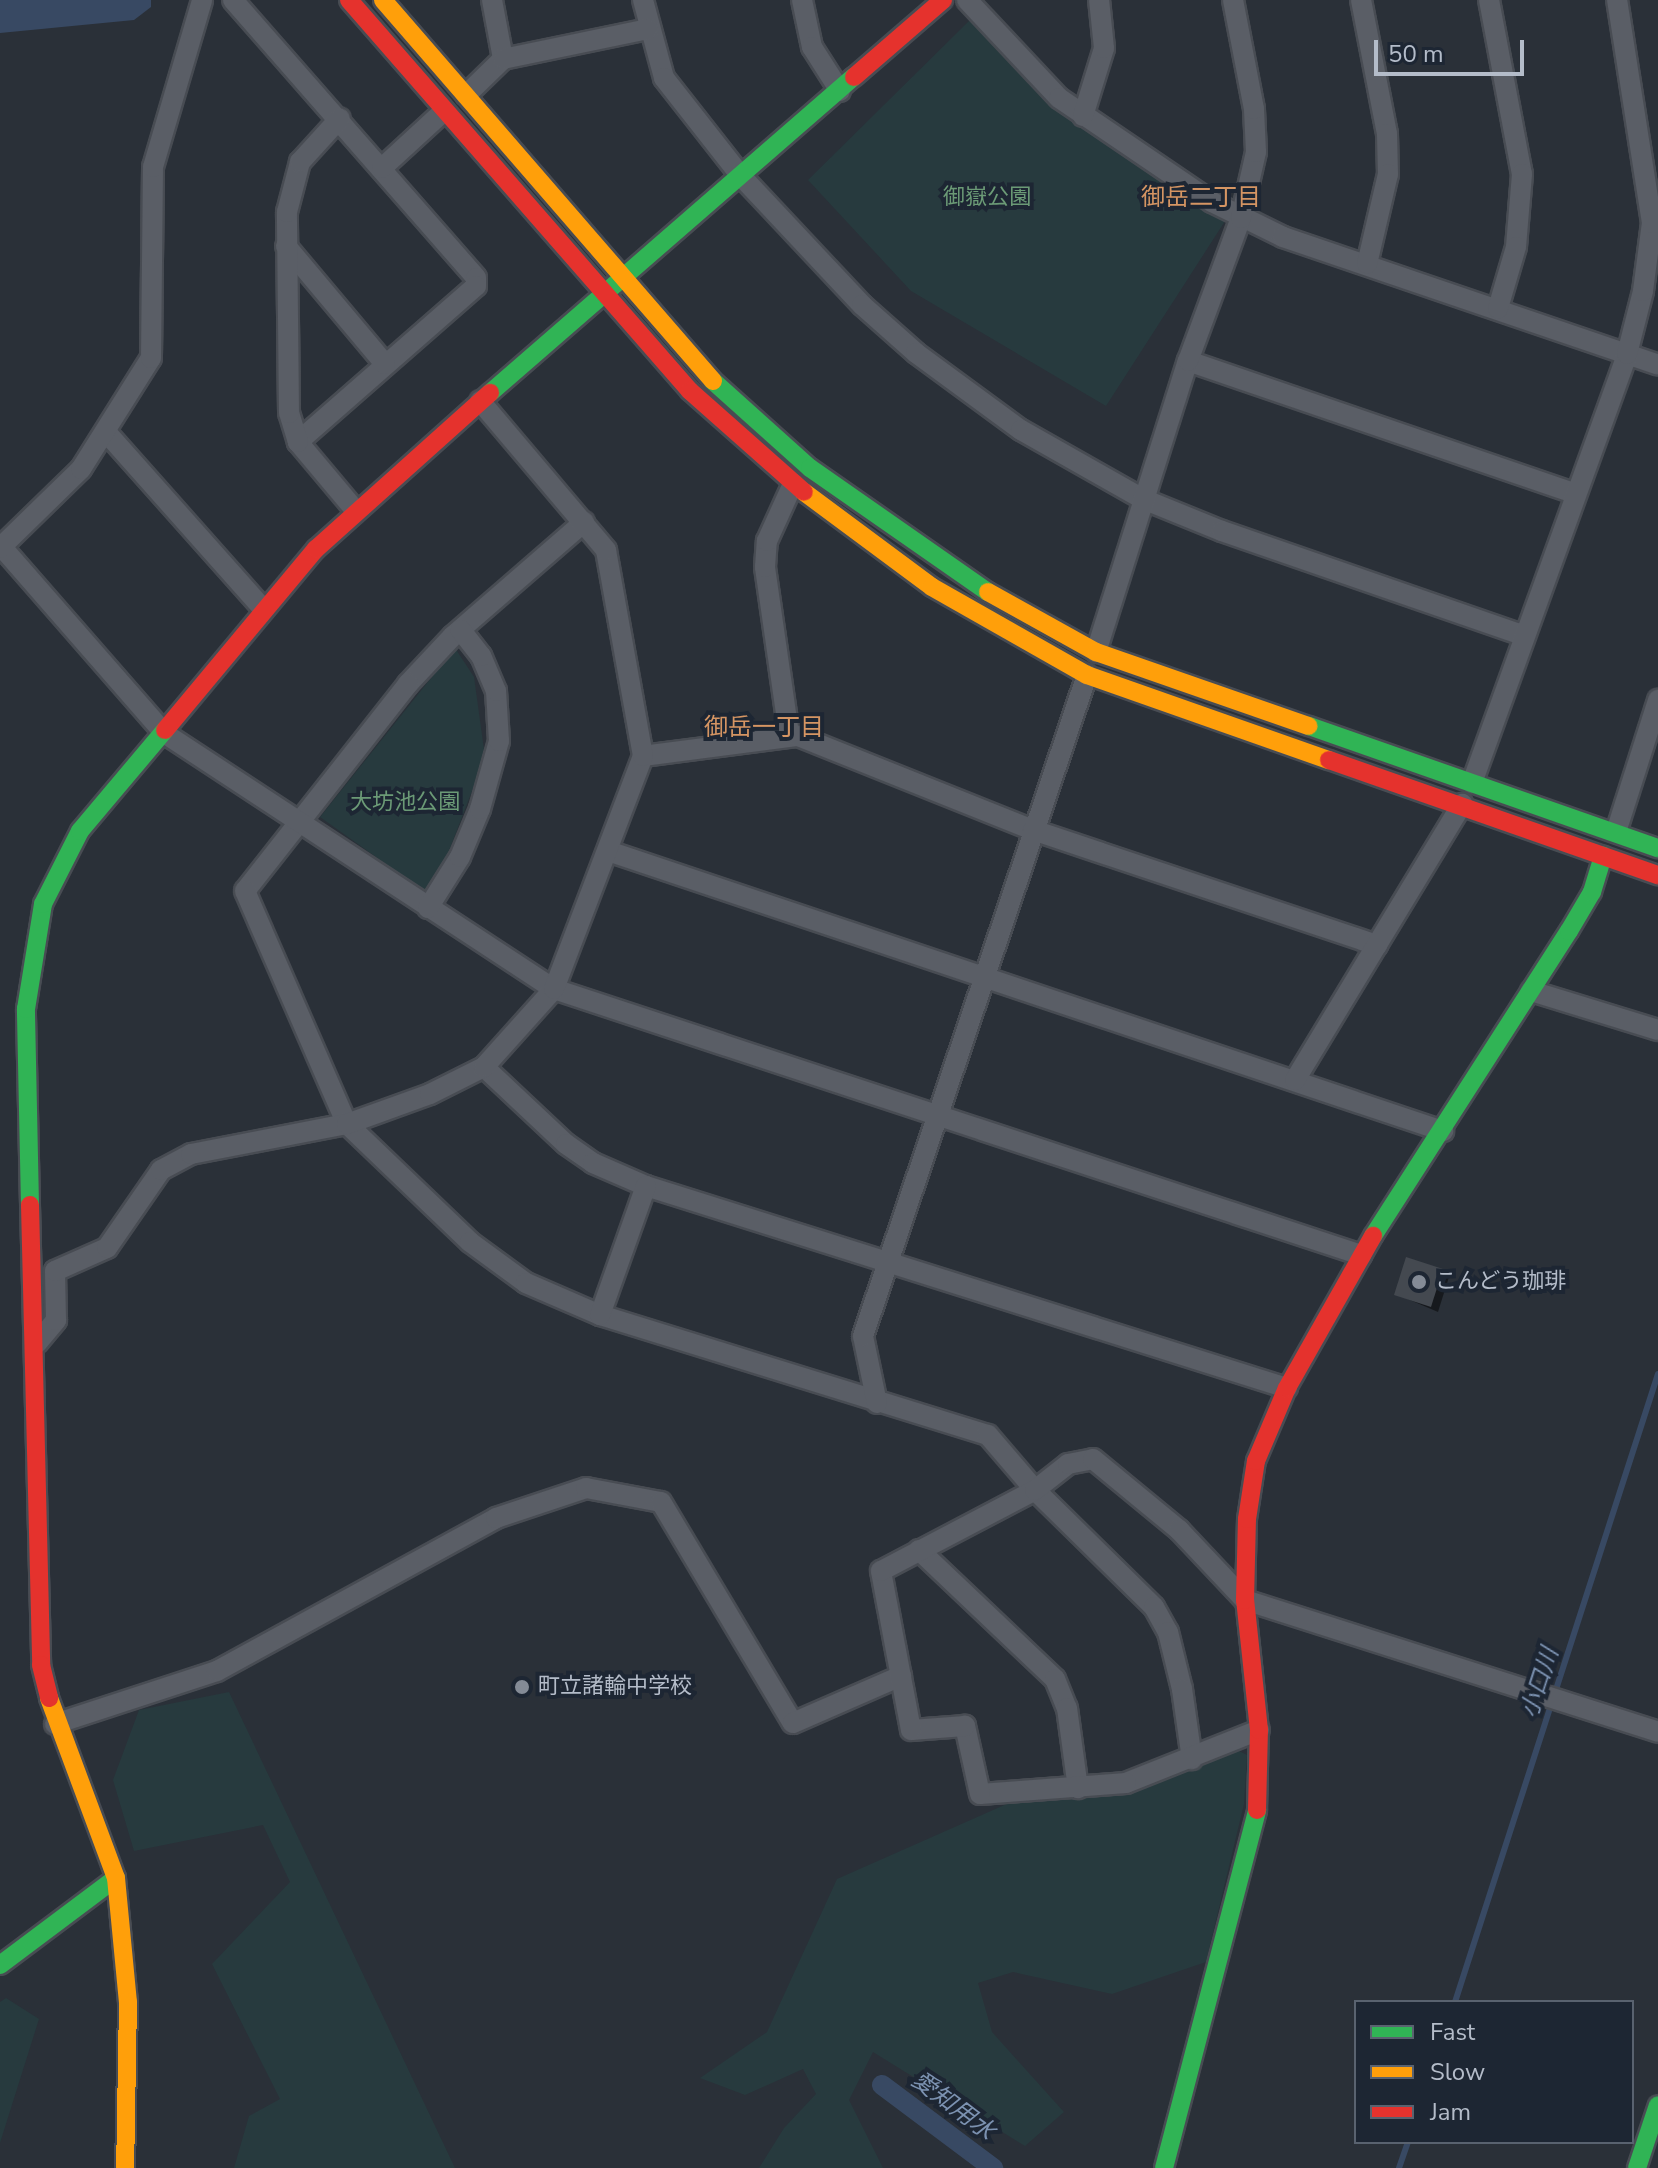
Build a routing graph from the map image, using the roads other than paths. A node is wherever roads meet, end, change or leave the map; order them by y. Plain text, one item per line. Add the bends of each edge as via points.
1 (202, 0) edge
2 (233, 0) edge
3 (349, 0) edge
4 (383, 0) edge
5 (492, 0) edge
6 (643, 0) edge
7 (802, 0) edge
8 (943, 0) edge
9 (967, 0) edge
10 (1099, 0) edge
11 (1233, 0) edge
12 (1361, 0) edge
13 (1489, 0) edge
14 (1617, 0) edge
15 (648, 29) junction
16 (503, 59) junction
17 (840, 91) junction
18 (466, 95) junction
19 (444, 111) junction
20 (1083, 116) junction
21 (340, 118) junction
22 (382, 168) junction
23 (740, 175) junction
24 (1241, 218) junction
25 (286, 246) junction
26 (1367, 264) junction
27 (620, 277) junction
28 (600, 294) junction
29 (1498, 308) junction
30 (1627, 354) junction
31 (1188, 361) junction
32 (385, 364) junction
33 (1658, 365) edge
34 (480, 401) junction
35 (106, 432) junction
36 (298, 442) junction
37 (793, 484) junction
38 (1574, 493) junction
39 (1143, 499) junction
40 (355, 510) junction
41 (584, 522) junction
42 (1, 547) edge
43 (262, 608) junction
44 (461, 630) junction
45 (1522, 635) junction
46 (1096, 652) junction
47 (1087, 675) junction
48 (1658, 700) edge
49 (164, 733) junction
50 (789, 734) junction
51 (643, 756) junction
52 (1472, 783) junction
53 (1462, 804) junction
54 (296, 822) junction
55 (1033, 830) junction
56 (1616, 832) junction
57 (1658, 848) edge
58 (608, 851) junction
59 (1603, 856) junction
60 (1658, 875) edge
61 (428, 908) junction
62 (1377, 945) junction
63 (986, 978) junction
64 (554, 989) junction
65 (1531, 991) junction
66 (1658, 1030) edge
67 (484, 1067) junction
68 (1295, 1080) junction
69 (941, 1118) junction
70 (347, 1124) junction
71 (1443, 1131) junction
72 (646, 1186) junction
73 (1361, 1255) junction
74 (892, 1263) junction
75 (600, 1315) junction
76 (37, 1343) junction
77 (1287, 1388) junction
78 (877, 1403) junction
79 (1035, 1490) junction
80 (919, 1550) junction
81 (1245, 1600) junction
82 (901, 1676) junction
83 (55, 1724) junction
84 (1259, 1730) junction
85 (1658, 1732) edge
86 (1192, 1759) junction
87 (1078, 1788) junction
88 (116, 1878) junction
89 (0, 1965) edge
90 (1658, 2105) edge
91 (125, 2168) edge
92 (1164, 2168) edge
93 (1637, 2168) edge

1 - 35 street via 153,167 151,358
2 - 21 street
3 - 19 street
4 - 18 street
5 - 16 street
6 - 15 street
7 - 17 street via 812,47
8 - 17 street
9 - 20 street
10 - 20 street via 1104,48
11 - 24 street via 1257,133
12 - 26 street via 1387,134 1388,174
13 - 29 street via 1522,174 1516,247
14 - 30 street via 1652,223
15 - 16 street
15 - 23 street via 677,100
16 - 18 street
17 - 23 street
18 - 27 street
19 - 22 street
19 - 28 street
20 - 24 street
21 - 22 street
21 - 25 street via 300,162 287,212
22 - 32 street via 476,278 476,286
23 - 27 street
23 - 39 street via 826,270 916,353 1021,430
24 - 26 street
24 - 31 street
25 - 32 street
25 - 36 street via 289,413
26 - 29 street
27 - 28 street
27 - 46 street via 717,385 810,468 960,576
28 - 34 street
28 - 37 street via 699,401
29 - 30 street
30 - 33 street
30 - 38 street
31 - 38 street
31 - 39 street
32 - 36 street
34 - 40 street
34 - 41 street
35 - 42 street via 81,469
35 - 43 street
36 - 40 street
37 - 47 street via 932,587
37 - 50 street via 767,541 765,567
38 - 45 street
39 - 45 street
39 - 46 street
40 - 43 street
41 - 44 street
41 - 51 street via 610,562
42 - 49 street
43 - 49 street
44 - 54 street via 408,684
44 - 61 street via 481,656 496,691 499,741 489,788 465,845
45 - 52 street
46 - 52 street
47 - 53 street
47 - 55 street
48 - 56 street
49 - 54 street
49 - 76 street via 71,846 35,934 26,1009
50 - 51 street
50 - 55 street
51 - 58 street
52 - 56 street
53 - 59 street
53 - 62 street
54 - 61 street
54 - 70 street via 243,898
55 - 62 street
55 - 63 street
56 - 57 street
58 - 63 street
58 - 64 street
59 - 60 street
59 - 65 street via 1592,892
61 - 64 street
62 - 68 street
63 - 68 street
63 - 69 street
64 - 67 street
64 - 69 street
65 - 66 street
65 - 71 street
67 - 70 street via 430,1094
67 - 72 street via 566,1144 593,1163
68 - 71 street
69 - 73 street
69 - 74 street
70 - 75 street via 495,1262 526,1283
70 - 76 street via 191,1154 161,1170 107,1248 55,1271 56,1320
71 - 73 street
72 - 74 street
72 - 75 street
73 - 77 street
74 - 77 street
74 - 78 street via 863,1336
75 - 78 street
76 - 83 street via 40,1642
77 - 81 street via 1256,1461 1247,1519
78 - 79 street via 988,1435
79 - 80 street
79 - 81 street via 1068,1464 1093,1459 1179,1530
79 - 86 street via 1154,1607 1168,1632
80 - 82 street via 881,1571
80 - 87 street via 1055,1679 1067,1708
81 - 84 street
81 - 85 street
82 - 83 street via 793,1723 661,1502 586,1488 496,1518 217,1671
82 - 87 street via 911,1730 965,1726 980,1794
83 - 88 street via 101,1829
84 - 86 street
84 - 92 street via 1256,1821
86 - 87 street via 1126,1783
88 - 89 street
88 - 91 street via 128,2002
90 - 93 street

